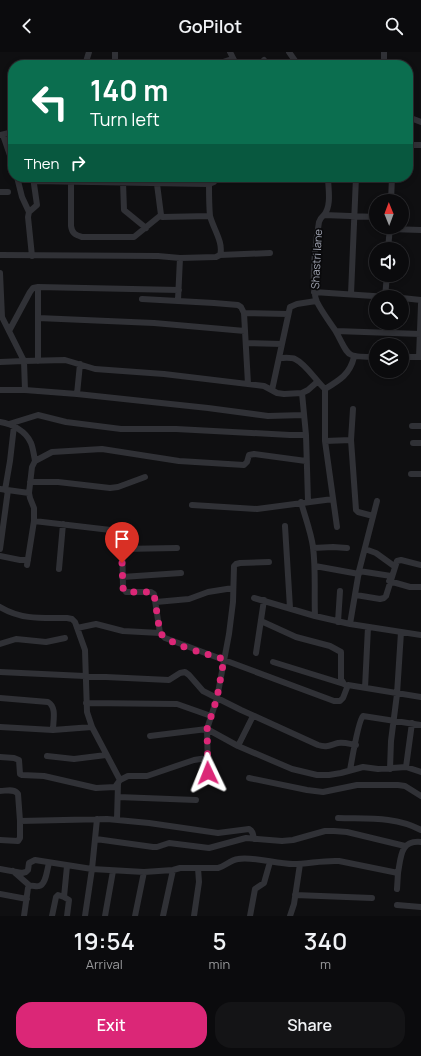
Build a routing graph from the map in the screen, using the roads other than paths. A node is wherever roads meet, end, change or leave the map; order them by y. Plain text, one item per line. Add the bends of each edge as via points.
1 (2, 135) edge
2 (8, 151) edge
3 (18, 182) edge
4 (34, 182) edge
5 (71, 182) edge
6 (123, 182) joint
7 (214, 182) edge
8 (328, 182) edge
9 (356, 182) edge
10 (392, 182) edge
11 (157, 184) junction
12 (166, 184) joint
13 (209, 184) junction
14 (0, 192) edge
15 (8, 192) dead end
16 (391, 194) edge
17 (29, 212) junction
18 (161, 215) junction
19 (324, 215) junction
20 (210, 216) junction
21 (354, 216) junction
22 (369, 217) edge
23 (146, 228) junction
24 (409, 229) edge
25 (421, 230) edge
26 (270, 253) dead end
27 (220, 255) junction
28 (0, 256) edge
29 (32, 256) junction
30 (180, 258) junction
31 (0, 273) edge
32 (38, 287) junction
33 (179, 290) junction
34 (314, 292) junction
35 (351, 294) junction
36 (369, 296) edge
37 (142, 299) dead end
38 (409, 299) edge
39 (178, 300) junction
40 (316, 300) junction
41 (421, 300) edge
42 (421, 304) edge
43 (244, 314) junction
44 (288, 314) junction
45 (1, 317) edge
46 (38, 318) junction
47 (8, 331) junction
48 (245, 331) junction
49 (336, 331) junction
50 (385, 332) joint
51 (420, 334) junction
52 (246, 343) junction
53 (282, 344) junction
54 (354, 357) junction
55 (369, 357) edge
56 (409, 357) edge
57 (420, 357) edge
58 (279, 358) junction
59 (24, 361) junction
60 (38, 361) junction
61 (0, 362) edge
62 (80, 364) junction
63 (317, 382) junction
64 (248, 384) junction
65 (325, 389) junction
66 (0, 390) edge
67 (25, 390) junction
68 (272, 390) junction
69 (302, 393) junction
70 (77, 394) junction
71 (353, 409) dead end
72 (304, 415) junction
73 (0, 422) edge
74 (11, 425) junction
75 (412, 426) dead end
76 (421, 426) edge
77 (306, 435) junction
78 (351, 440) junction
79 (325, 441) junction
80 (413, 443) dead end
81 (421, 443) edge
82 (35, 461) junction
83 (306, 461) junction
84 (412, 474) dead end
85 (421, 474) edge
86 (145, 478) dead end
87 (30, 482) junction
88 (4, 490) edge
89 (29, 493) junction
90 (333, 499) junction
91 (308, 501) junction
92 (377, 501) dead end
93 (301, 502) junction
94 (192, 505) dead end
95 (373, 516) junction
96 (34, 521) junction
97 (63, 524) junction
98 (286, 526) dead end
99 (337, 526) dead end
100 (122, 548) junction
101 (177, 548) dead end
102 (313, 548) junction
103 (347, 548) dead end
104 (0, 549) edge
105 (365, 549) junction
106 (0, 556) edge
107 (269, 562) dead end
108 (421, 565) edge
109 (315, 566) junction
110 (394, 566) junction
111 (59, 568) dead end
112 (359, 572) junction
113 (181, 573) dead end
114 (122, 577) junction
115 (390, 578) junction
116 (421, 587) edge
117 (233, 588) junction
118 (340, 590) dead end
119 (356, 595) junction
120 (254, 598) dead end
121 (264, 600) junction
122 (156, 602) junction
123 (0, 607) edge
124 (290, 608) junction
125 (315, 616) junction
126 (261, 622) junction
127 (338, 622) junction
128 (350, 624) junction
129 (368, 627) junction
130 (77, 628) junction
131 (400, 632) junction
132 (160, 633) junction
133 (421, 635) edge
134 (65, 638) dead end
135 (0, 644) edge
136 (256, 652) dead end
137 (224, 659) junction
138 (273, 662) dead end
139 (0, 672) edge
140 (86, 676) junction
141 (346, 685) junction
142 (365, 688) junction
143 (421, 690) edge
144 (397, 694) junction
145 (421, 697) edge
146 (0, 698) edge
147 (217, 698) junction
148 (86, 703) junction
149 (211, 716) junction
150 (253, 716) junction
151 (394, 720) junction
152 (412, 723) junction
153 (421, 724) edge
154 (0, 727) edge
155 (92, 727) junction
156 (207, 729) junction
157 (53, 730) junction
158 (150, 736) dead end
159 (356, 745) junction
160 (238, 746) junction
161 (106, 755) junction
162 (47, 756) dead end
163 (0, 757) edge
164 (207, 758) junction
165 (406, 767) junction
166 (390, 769) junction
167 (350, 770) junction
168 (421, 772) edge
169 (208, 773) dead end
170 (249, 778) dead end
171 (119, 782) junction
172 (0, 792) edge
173 (421, 796) edge
174 (118, 797) junction
175 (196, 800) dead end
176 (338, 818) dead end
177 (97, 819) junction
178 (117, 819) junction
179 (20, 821) junction
180 (421, 830) edge
181 (96, 839) junction
182 (254, 839) junction
183 (0, 840) edge
184 (421, 842) edge
185 (405, 846) junction
186 (270, 862) junction
187 (49, 863) junction
188 (300, 864) junction
189 (67, 866) junction
190 (198, 868) junction
191 (0, 869) edge
192 (92, 869) junction
193 (173, 870) junction
194 (13, 871) junction
195 (113, 871) junction
196 (144, 872) junction
197 (398, 873) junction
198 (30, 886) junction
199 (397, 889) dead end
200 (0, 894) edge
201 (295, 895) junction
202 (64, 896) junction
203 (372, 898) dead end
204 (27, 899) junction
205 (397, 906) dead end
206 (421, 906) edge
207 (24, 916) edge
208 (52, 916) edge
209 (67, 916) edge
210 (85, 916) edge
211 (105, 916) edge
212 (135, 916) edge
213 (163, 916) edge
214 (194, 916) edge
215 (250, 916) edge
216 (290, 916) edge

1 - 2 street
3 - 17 street
4 - 17 street via 37,205
5 - 23 street via 71,226 77,236 134,237
6 - 11 street
6 - 23 street via 124,210
7 - 13 street
8 - 19 street, Shastri lane via 329,199
9 - 21 street
10 - 16 street
11 - 12 street
11 - 18 street
12 - 13 street
13 - 20 street
14 - 15 street
17 - 29 street
18 - 20 street via 165,218
18 - 23 street
19 - 21 street
19 - 34 street, Shastri lane via 318,222
20 - 27 street via 220,245
21 - 22 street
21 - 35 street
24 - 25 street
26 - 27 street
27 - 30 street
28 - 29 street
29 - 30 street
30 - 33 street
31 - 45 street
32 - 33 street
32 - 46 street
32 - 47 street via 30,292
33 - 39 street
34 - 35 street
34 - 40 street, Shastri lane
35 - 36 street
37 - 39 street
38 - 41 street
39 - 43 street via 238,305 242,307
40 - 44 street via 294,305 288,310
40 - 49 street, Shastri lane
42 - 51 street
43 - 44 street
43 - 48 street
44 - 53 street
45 - 47 street
46 - 48 street via 154,322
46 - 60 street
47 - 59 street
48 - 52 street
49 - 50 street
49 - 54 street, Shastri lane via 348,354
50 - 51 street
51 - 57 street
52 - 53 street
52 - 64 street
53 - 58 street
54 - 55 street
54 - 65 street via 343,378
56 - 57 street
58 - 63 street via 295,358
58 - 68 street
59 - 60 street
59 - 61 street
59 - 67 street
60 - 62 street via 65,360
62 - 64 street via 95,369
62 - 70 street
63 - 65 street
63 - 69 street
64 - 68 street
65 - 79 street
66 - 67 street
67 - 70 street
68 - 69 street via 284,394
69 - 72 street
70 - 72 street via 268,416
71 - 78 street
72 - 77 street
73 - 74 street
74 - 77 street via 38,415 66,422 122,429
74 - 82 street via 28,437
74 - 88 street via 10,461
75 - 76 street
77 - 83 street
78 - 79 street
78 - 95 street via 356,510
79 - 90 street
80 - 81 street
82 - 83 street via 52,452 89,449 228,465 244,465 249,454
82 - 87 street
83 - 91 street
84 - 85 street
86 - 87 street via 110,488 58,482
87 - 89 street
88 - 89 street
88 - 104 street
89 - 96 street via 34,508
90 - 91 street
90 - 99 street
91 - 93 street
92 - 95 street
93 - 94 street via 257,509
93 - 102 street
95 - 105 street
96 - 97 street
96 - 106 street via 27,563
97 - 100 street via 119,531 122,536
97 - 111 street
98 - 124 street
100 - 101 street
100 - 114 street
102 - 103 street
102 - 109 street
105 - 110 street via 376,553
105 - 112 street
107 - 117 street via 236,564
108 - 110 street via 399,560
109 - 112 street
109 - 125 street
110 - 115 street
112 - 115 street
112 - 119 street
113 - 114 street
114 - 122 street via 126,592 151,592
115 - 116 street via 410,587
115 - 119 street via 384,598
117 - 122 street via 208,592 189,599
117 - 137 street
118 - 127 street
119 - 128 street
120 - 121 street
121 - 124 street
121 - 126 street
122 - 132 street
123 - 130 street via 26,617 72,619
124 - 125 street
125 - 127 street
126 - 136 street
126 - 141 street via 341,652 341,679
127 - 128 street
128 - 129 street
129 - 131 street
129 - 142 street
130 - 132 street via 96,624 122,631
130 - 140 street via 85,650
131 - 133 street
131 - 144 street
132 - 137 street via 165,638
134 - 135 street via 46,642 16,639
137 - 141 street via 334,701 343,698
137 - 147 street
138 - 141 street
139 - 140 street
140 - 147 street via 169,680 185,672 203,691
140 - 148 street
141 - 142 street
142 - 144 street
143 - 145 street
144 - 145 street
144 - 151 street
146 - 157 street via 51,703 54,708
147 - 149 street
147 - 150 street
148 - 149 street via 177,704
148 - 155 street
149 - 156 street
150 - 159 street via 325,747 340,743
150 - 160 street
151 - 152 street
151 - 159 street via 363,716 359,722
151 - 166 street
152 - 153 street
152 - 165 street
154 - 157 street
155 - 157 street
155 - 161 street
156 - 158 street
156 - 160 street
156 - 164 street
159 - 167 street
160 - 167 street via 292,769 316,775
161 - 162 street via 74,759
161 - 171 street
163 - 171 street via 19,760 22,775 44,776 96,788 115,787
164 - 169 street
164 - 171 street via 147,776 128,776
165 - 166 street
165 - 168 street
166 - 167 street via 363,767
170 - 173 street via 323,792 357,785 398,785 406,786
171 - 174 street
172 - 179 street via 17,792
174 - 175 street
174 - 178 street
176 - 180 street via 386,819
177 - 178 street
177 - 179 street
177 - 181 street
178 - 182 street via 218,833 249,829 252,830
179 - 183 street via 18,841
181 - 182 street via 153,846 169,843 209,848 238,840
181 - 192 street
182 - 185 street via 287,840 325,831 341,831
184 - 185 street via 412,842
185 - 197 street
186 - 188 street
186 - 190 street via 238,859 223,867
186 - 215 street via 264,883 256,889
187 - 189 street
187 - 194 street via 31,861 26,872
187 - 198 street via 42,886
188 - 197 street via 334,861
188 - 201 street
189 - 192 street
189 - 202 street
190 - 193 street
190 - 214 street
191 - 194 street
192 - 195 street
192 - 210 street
193 - 196 street
193 - 213 street
194 - 198 street
195 - 196 street
195 - 211 street
196 - 212 street
197 - 199 street
198 - 204 street
200 - 204 street
201 - 203 street
201 - 216 street
202 - 208 street via 56,897
202 - 209 street via 69,900
204 - 207 street
205 - 206 street

